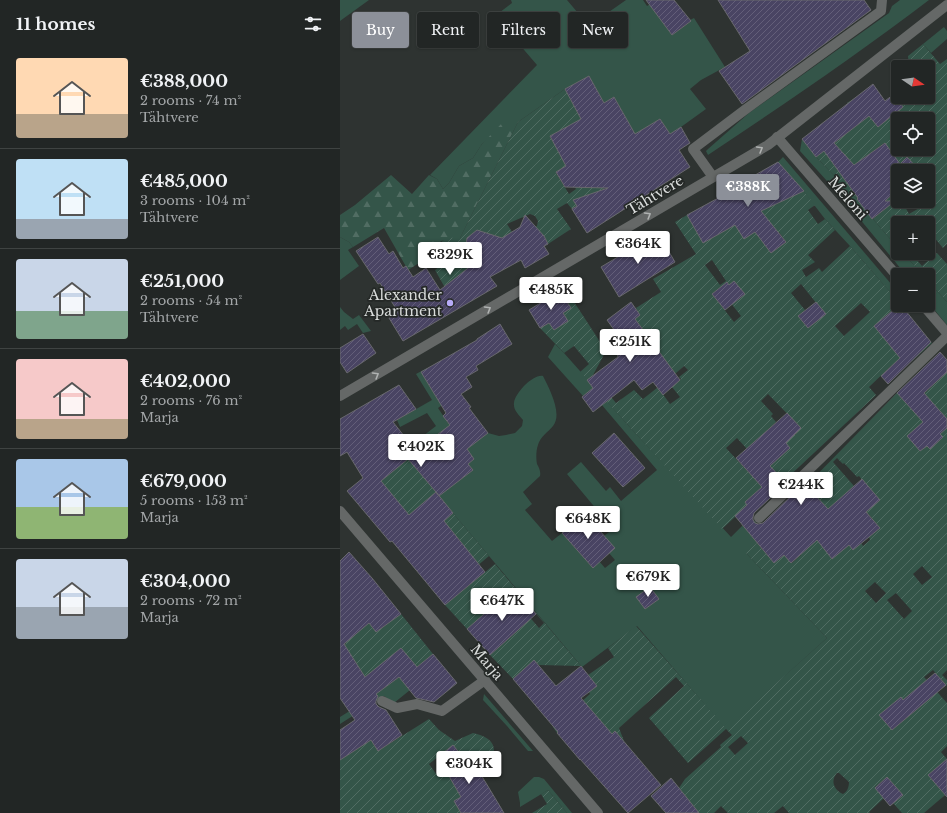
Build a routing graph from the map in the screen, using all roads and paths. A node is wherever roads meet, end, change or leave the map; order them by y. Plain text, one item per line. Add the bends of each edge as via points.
1 (882, 0) edge
2 (947, 5) edge
3 (777, 137) junction
4 (713, 177) junction
5 (891, 269) edge
6 (928, 312) edge
7 (947, 334) edge
8 (341, 394) edge
9 (340, 511) edge
10 (759, 518) dead end
11 (485, 680) junction
12 (382, 701) dead end
13 (598, 813) edge

1 - 4 street via 881,11 693,149
2 - 3 street, Tähtvere
4 -> 3 street, Tähtvere via 768,145
3 - 5 street, Meloni
8 -> 4 street, Tähtvere
6 - 7 street
7 - 10 street
9 - 11 street, Marja
11 - 12 street via 442,711 417,704 397,708
11 - 13 street, Marja

